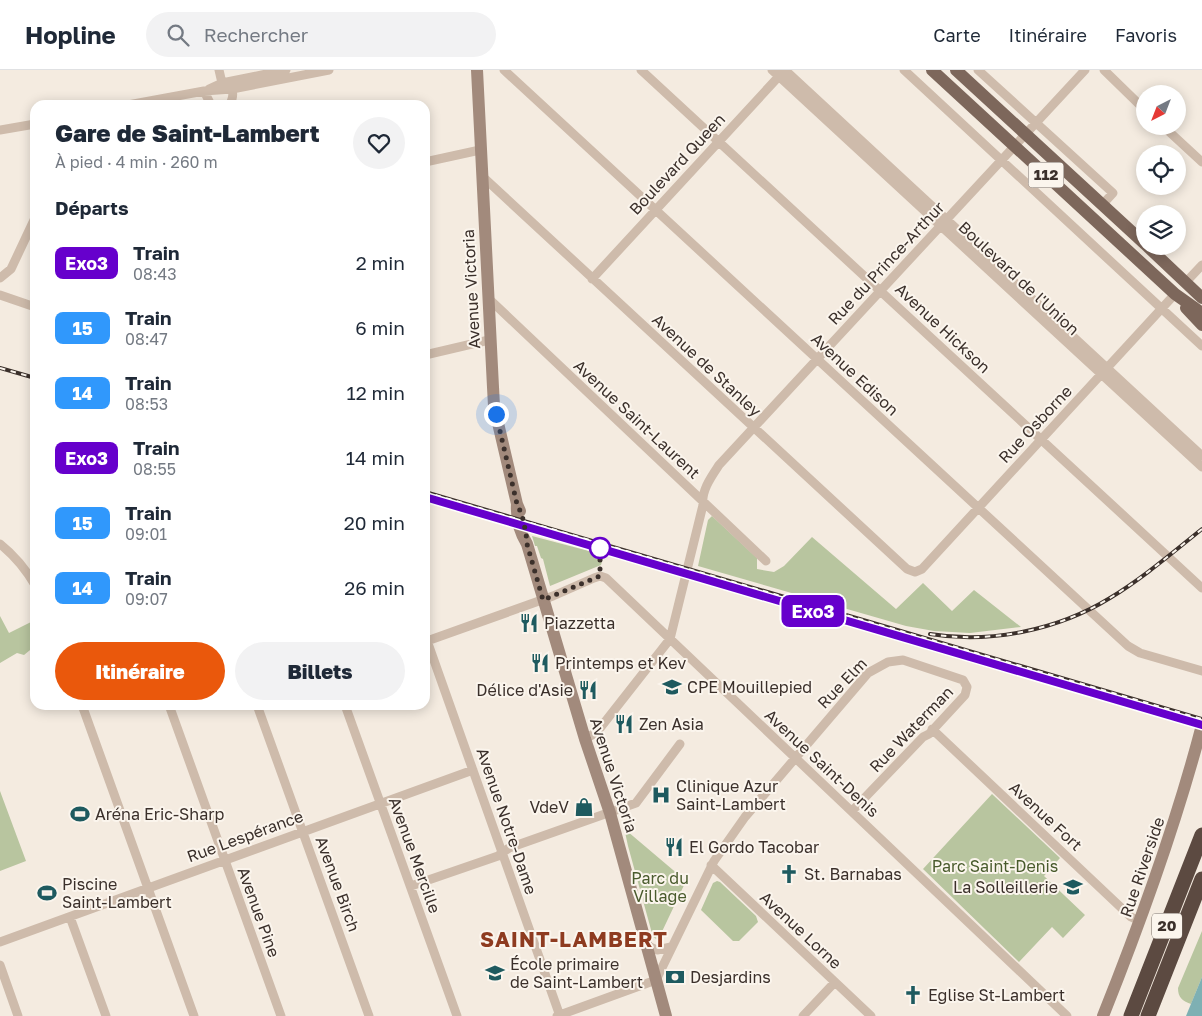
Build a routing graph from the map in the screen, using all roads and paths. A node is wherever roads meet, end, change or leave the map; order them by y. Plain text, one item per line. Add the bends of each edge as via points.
1 (218, 70) edge
2 (286, 70) edge
3 (329, 70) edge
4 (477, 70) edge
5 (504, 70) edge
6 (641, 70) edge
7 (904, 70) edge
8 (932, 70) edge
9 (956, 70) edge
10 (978, 70) edge
11 (1085, 70) edge
12 (1104, 70) edge
13 (780, 71) edge
14 (222, 83) junction
15 (232, 90) junction
16 (204, 91) junction
17 (155, 100) edge
18 (208, 100) edge
19 (232, 100) edge
20 (1136, 101) edge
21 (1035, 122) junction
22 (30, 125) edge
23 (0, 130) edge
24 (1025, 134) junction
25 (1173, 135) edge
26 (718, 142) junction
27 (1014, 146) junction
28 (480, 150) junction
29 (1002, 160) junction
30 (430, 161) edge
31 (1202, 162) edge
32 (482, 176) junction
33 (1102, 205) junction
34 (656, 210) junction
35 (943, 222) junction
36 (30, 229) edge
37 (1136, 236) edge
38 (1161, 255) edge
39 (1202, 265) edge
40 (1152, 273) junction
41 (0, 278) edge
42 (1194, 278) edge
43 (592, 279) junction
44 (880, 291) junction
45 (1175, 294) junction
46 (0, 295) edge
47 (488, 298) junction
48 (1202, 298) edge
49 (30, 304) edge
50 (1162, 308) junction
51 (1202, 313) edge
52 (1202, 325) edge
53 (489, 340) junction
54 (1202, 346) edge
55 (430, 353) edge
56 (817, 359) junction
57 (1104, 371) junction
58 (754, 428) junction
59 (1041, 439) junction
60 (1202, 456) edge
61 (1202, 467) edge
62 (702, 500) junction
63 (978, 508) junction
64 (0, 544) edge
65 (766, 561) dead end
66 (915, 572) joint
67 (30, 576) edge
68 (1202, 588) edge
69 (543, 600) junction
70 (430, 637) edge
71 (670, 639) junction
72 (430, 649) edge
73 (1202, 671) edge
74 (967, 687) joint
75 (84, 710) edge
76 (171, 710) edge
77 (259, 710) edge
78 (347, 710) edge
79 (1202, 725) edge
80 (932, 729) junction
81 (585, 739) junction
82 (680, 744) dead end
83 (795, 758) junction
84 (473, 770) junction
85 (380, 803) junction
86 (852, 812) junction
87 (610, 813) junction
88 (303, 832) junction
89 (1202, 835) edge
90 (502, 853) junction
91 (224, 860) junction
92 (711, 865) junction
93 (1202, 879) edge
94 (411, 886) junction
95 (148, 888) junction
96 (70, 917) junction
97 (1140, 921) junction
98 (0, 942) edge
99 (646, 945) junction
100 (671, 947) junction
101 (0, 966) edge
102 (656, 980) junction
103 (835, 982) junction
104 (18, 1016) edge
105 (106, 1016) edge
106 (194, 1016) edge
107 (281, 1016) edge
108 (370, 1016) edge
109 (457, 1016) edge
110 (559, 1016) edge
111 (666, 1016) edge
112 (803, 1016) edge
113 (871, 1016) edge
114 (1067, 1016) edge
115 (1103, 1016) edge
116 (1131, 1016) edge
117 (1148, 1016) edge

1 - 14 street
2 - 14 street
3 - 15 street
4 - 28 street, Avenue Victoria
5 - 34 street, Avenue Edison
6 - 26 street, Avenue Hickson
7 - 29 street
8 - 27 main road, 112
9 - 24 main road, 112
10 - 21 street
11 - 21 street, Rue du Prince-Arthur
12 - 20 street
13 - 26 street, Boulevard Queen
13 - 35 street, Boulevard de l'Union
14 - 15 street
14 - 16 street
15 - 16 street
15 - 19 street
16 - 17 street
16 - 18 street
21 - 24 street, Rue du Prince-Arthur
21 - 33 street via 1112,194
22 - 23 street
24 - 27 street, Rue du Prince-Arthur
24 - 33 main road, 112
25 - 31 street
26 - 34 street, Boulevard Queen
26 - 44 street, Avenue Hickson
27 - 29 street, Rue du Prince-Arthur
27 - 40 main road, 112
28 - 30 street
28 - 32 street, Avenue Victoria
29 - 35 street, Rue du Prince-Arthur
29 - 50 street
32 - 43 street, Avenue de Stanley
32 - 47 street, Avenue Victoria
33 - 37 main road, 112
34 - 43 street, Boulevard Queen
34 - 56 street, Avenue Edison
35 - 44 street, Rue du Prince-Arthur
35 - 57 street, Boulevard de l'Union
36 - 41 street via 16,260
38 - 42 main road, 112
39 - 42 street
40 - 42 main road via 1178,284
40 - 45 main road, 112
42 - 48 main road, 112
43 - 58 street, Avenue de Stanley
44 - 56 street, Rue du Prince-Arthur
44 - 59 street, Avenue Hickson
45 - 50 street, Rue Osborne
45 - 51 main road, 112
45 - 52 main road
46 - 49 street
47 - 53 street, Avenue Victoria
47 - 62 street, Avenue Saint-Laurent
50 - 54 street
50 - 57 street, Rue Osborne
53 - 55 street
53 - 69 street, Avenue Victoria via 494,406
56 - 58 street, Rue du Prince-Arthur
56 - 63 street, Avenue Edison
57 - 59 street, Rue Osborne
57 - 60 street, Boulevard de l'Union
57 - 61 street, Boulevard de l'Union
58 - 62 street, Rue du Prince-Arthur via 719,465
58 - 66 street, Avenue de Stanley via 907,569
59 - 63 street, Rue Osborne
59 - 68 street, Avenue Hickson
62 - 65 street, Avenue Saint-Laurent
62 - 71 street, Rue du Prince-Arthur
63 - 66 street, Rue Osborne via 922,570
63 - 73 street, Avenue Edison via 1131,648
64 - 67 street via 14,555
69 - 70 street
69 - 71 street, Avenue Saint-Denis via 603,577
69 - 81 street, Avenue Victoria
71 - 81 street, Rue du Prince-Arthur via 597,732
71 - 83 street, Avenue Saint-Denis
72 - 84 street, Avenue Notre-Dame
74 - 80 street, Rue Waterman via 965,695
74 - 83 street, Rue Elm via 963,680 923,666 903,660 888,662 868,673
75 - 95 street
76 - 91 street, Avenue Pine
77 - 88 street, Avenue Birch
78 - 85 street, Avenue Mercille
79 - 97 street, Rue Riverside via 1184,792
80 - 86 street, Rue Waterman
80 - 97 street, Avenue Fort via 1131,917
81 - 87 street, Avenue Victoria
82 - 87 street via 636,803
83 - 86 street, Avenue Saint-Denis
83 - 92 street, Rue Elm via 740,824
84 - 85 street, Rue Lespérance
84 - 90 street, Avenue Notre-Dame
85 - 88 street, Rue Lespérance
85 - 94 street, Avenue Mercille
86 - 114 street, Avenue Saint-Denis
87 - 90 street
87 - 99 street, Avenue Victoria
88 - 91 street, Rue Lespérance
88 - 108 street, Avenue Birch
89 - 116 highway, 20
90 - 94 street
90 - 110 street, Avenue Notre-Dame
91 - 95 street, Rue Lespérance
91 - 107 street, Avenue Pine
92 - 100 street, Rue Elm
92 - 103 street, Avenue Lorne
93 - 117 highway, 20
94 - 109 street, Avenue Mercille
95 - 96 street, Rue Lespérance
95 - 106 street
96 - 98 street, Rue Lespérance
96 - 105 street
97 - 115 street, Rue Riverside
99 - 100 street via 657,950
99 - 102 street, Avenue Victoria
100 - 102 street, Rue Elm
101 - 104 street
102 - 110 street
102 - 111 street, Avenue Victoria
103 - 112 street
103 - 113 street, Avenue Lorne

